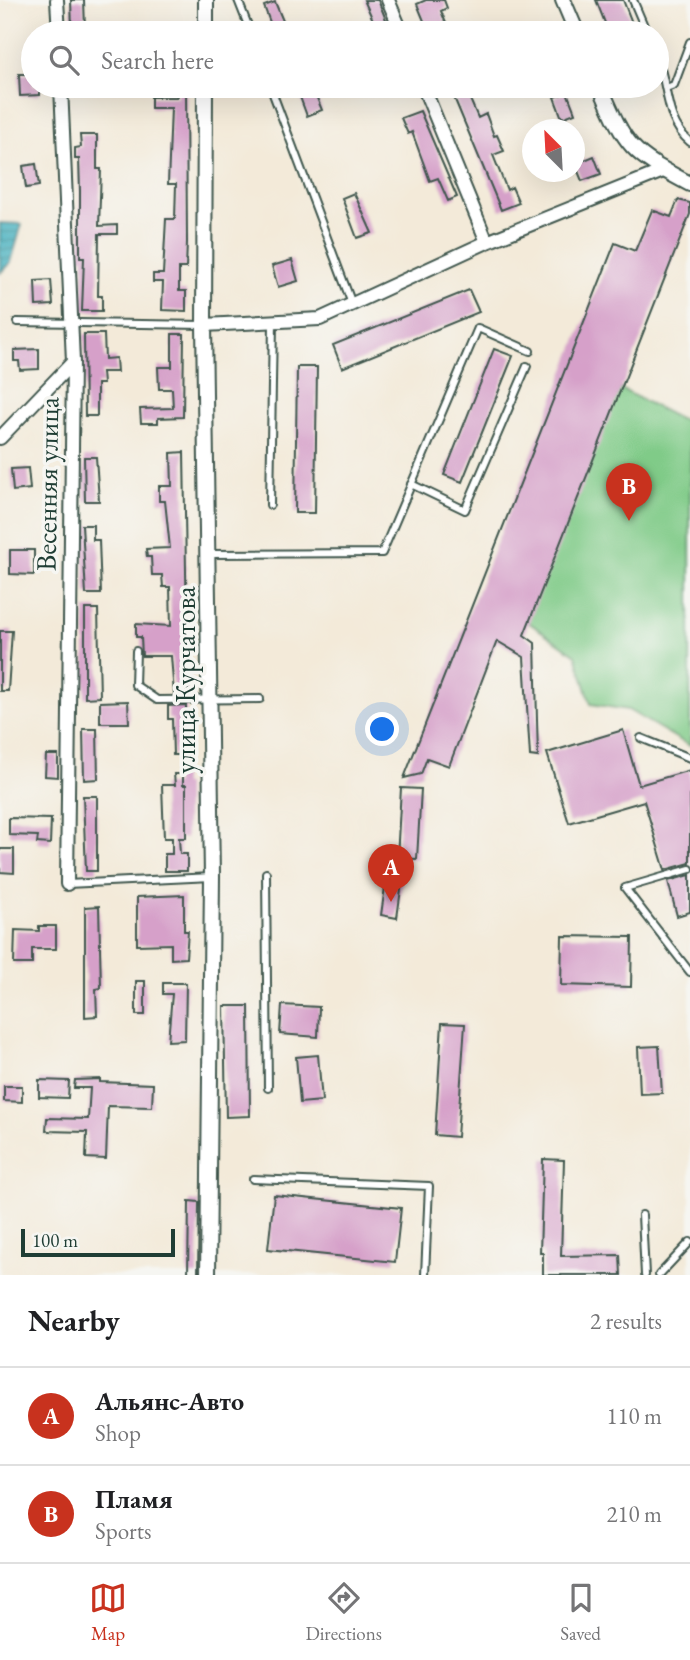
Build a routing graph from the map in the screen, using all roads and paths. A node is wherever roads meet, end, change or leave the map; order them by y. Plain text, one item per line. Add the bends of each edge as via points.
1 (57, 0) edge
2 (206, 0) edge
3 (238, 0) edge
4 (388, 0) edge
5 (563, 0) edge
6 (633, 0) edge
7 (58, 21) edge
8 (205, 21) edge
9 (246, 21) edge
10 (397, 21) edge
11 (572, 21) edge
12 (642, 21) edge
13 (690, 42) edge
14 (669, 87) edge
15 (61, 98) edge
16 (205, 98) edge
17 (275, 98) edge
18 (428, 98) edge
19 (605, 98) edge
20 (667, 98) edge
21 (690, 142) edge
22 (663, 171) junction
23 (689, 179) edge
24 (487, 242) junction
25 (352, 304) junction
26 (18, 322) dead end
27 (273, 322) junction
28 (70, 324) junction
29 (204, 325) junction
30 (530, 351) dead end
31 (73, 362) junction
32 (527, 366) dead end
33 (0, 438) edge
34 (411, 484) junction
35 (270, 505) dead end
36 (209, 554) junction
37 (136, 651) dead end
38 (260, 699) dead end
39 (209, 701) junction
40 (641, 738) dead end
41 (690, 758) edge
42 (690, 869) edge
43 (266, 873) dead end
44 (212, 877) junction
45 (67, 884) joint
46 (690, 972) edge
47 (268, 1088) dead end
48 (253, 1180) dead end
49 (642, 1214) dead end
50 (690, 1242) edge
51 (208, 1275) edge
52 (425, 1275) edge
53 (645, 1275) edge
54 (659, 1275) edge

1 - 7 street
2 - 8 street
3 - 9 lane
4 - 10 street
5 - 11 street
6 - 12 lane
13 - 14 lane via 674,85
15 - 28 street, Весенняя улица
16 - 29 street, улица Курчатова
17 - 25 lane
18 - 24 street
19 - 22 street via 632,150
20 - 21 lane via 680,134
22 - 23 street
22 - 24 street
24 - 25 street
25 - 27 street via 320,319
26 - 28 lane
27 - 29 street
27 - 35 lane
28 - 29 lane
28 - 31 street, Весенняя улица
29 - 36 street, улица Курчатова
30 - 34 lane via 478,328
31 - 33 street
31 - 45 street, Весенняя улица
32 - 34 lane via 465,510
34 - 36 lane via 382,552
36 - 39 street, улица Курчатова
37 - 39 lane via 135,685 157,701
38 - 39 lane
39 - 44 street, улица Курчатова
40 - 41 lane
42 - 46 lane via 625,888
43 - 47 lane
44 - 45 lane
44 - 51 street, улица Курчатова
48 - 52 lane via 429,1186
49 - 53 lane
50 - 54 lane

